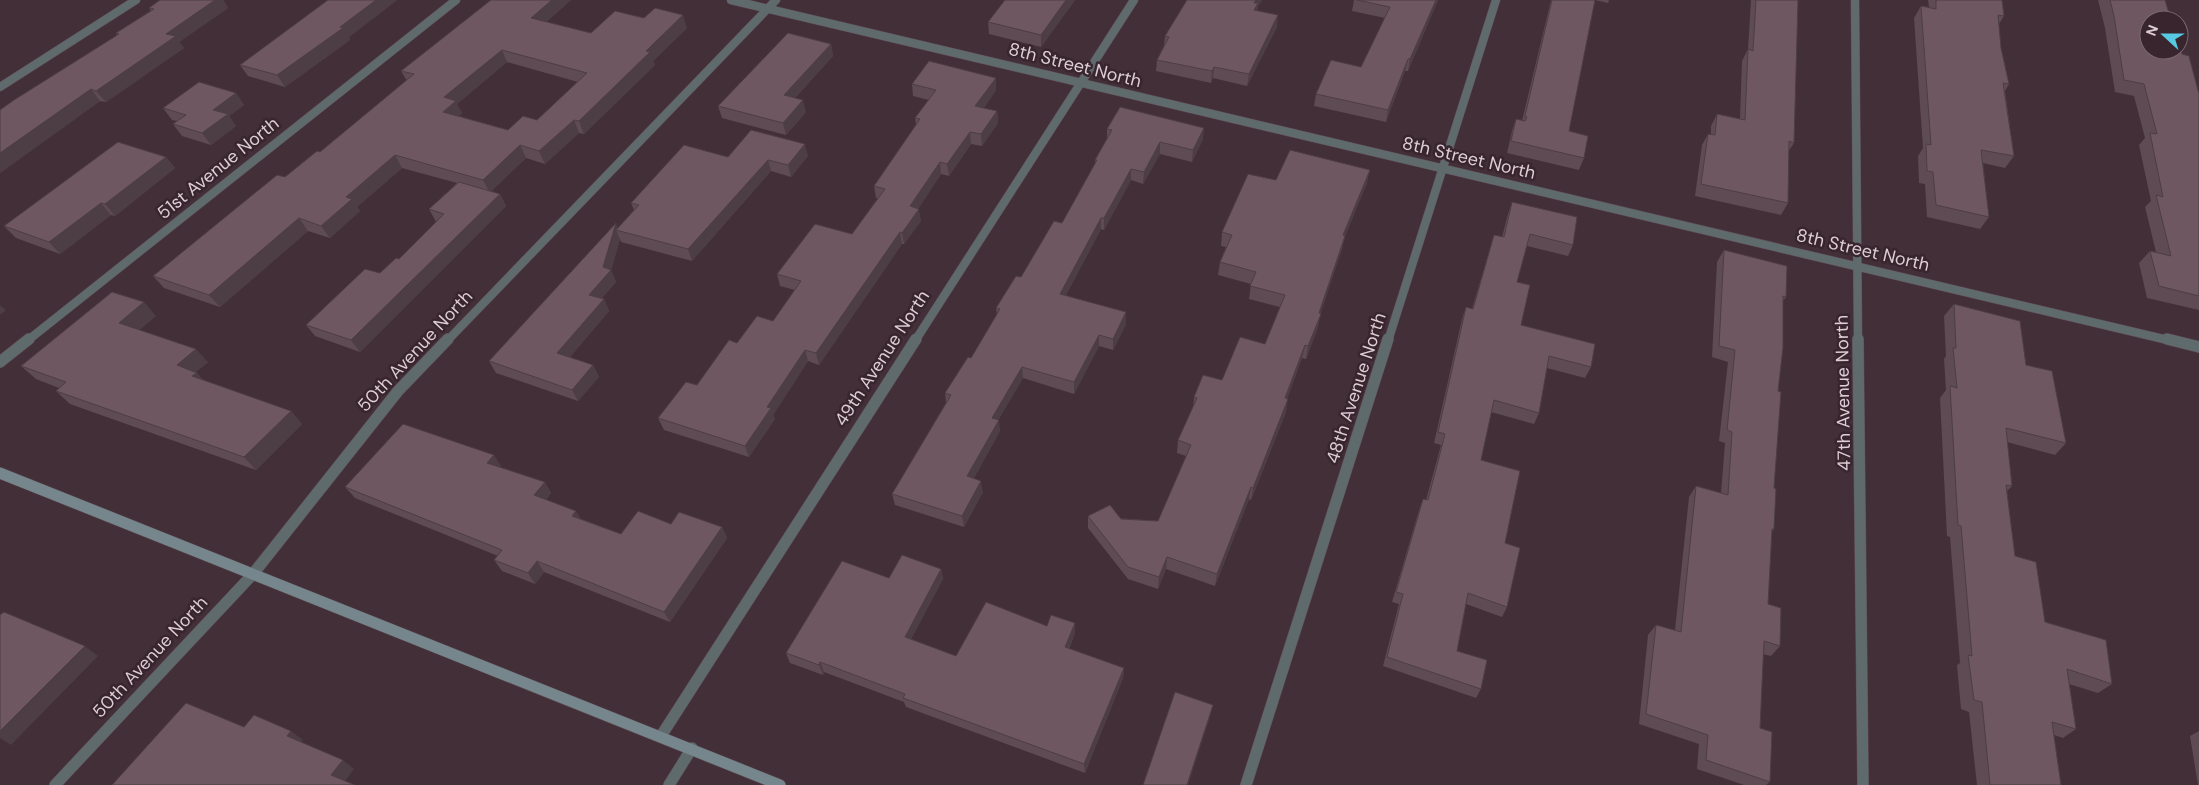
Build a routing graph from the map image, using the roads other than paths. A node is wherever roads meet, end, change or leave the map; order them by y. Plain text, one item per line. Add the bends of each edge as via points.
1 (136, 0) edge
2 (456, 0) edge
3 (731, 0) edge
4 (776, 0) edge
5 (1134, 0) edge
6 (1496, 0) edge
7 (1855, 0) edge
8 (768, 9) junction
9 (1080, 83) junction
10 (0, 87) edge
11 (1444, 170) junction
12 (1858, 265) junction
13 (2199, 347) edge
14 (0, 362) edge
15 (0, 473) edge
16 (253, 574) junction
17 (661, 736) junction
18 (692, 748) junction
19 (55, 785) edge
20 (669, 785) edge
21 (780, 785) edge
22 (1246, 785) edge
23 (1863, 785) edge

1 - 10 street
2 - 14 street, 51st Avenue North
3 - 8 street, 8th Street North
4 - 8 street, 50th Avenue North
5 - 9 street, 49th Avenue North
6 - 11 street, 48th Avenue North
7 - 12 street, 47th Avenue North
8 - 9 street, 8th Street North
8 - 16 street, 50th Avenue North via 398,391
9 - 11 street, 8th Street North
9 - 17 street, 49th Avenue North
11 - 12 street, 8th Street North
11 - 22 street, 48th Avenue North
12 - 13 street, 8th Street North
12 - 23 street, 47th Avenue North
15 - 16 main road
16 - 17 main road
16 - 19 street, 50th Avenue North
17 - 18 main road
18 - 20 street
18 - 21 main road

